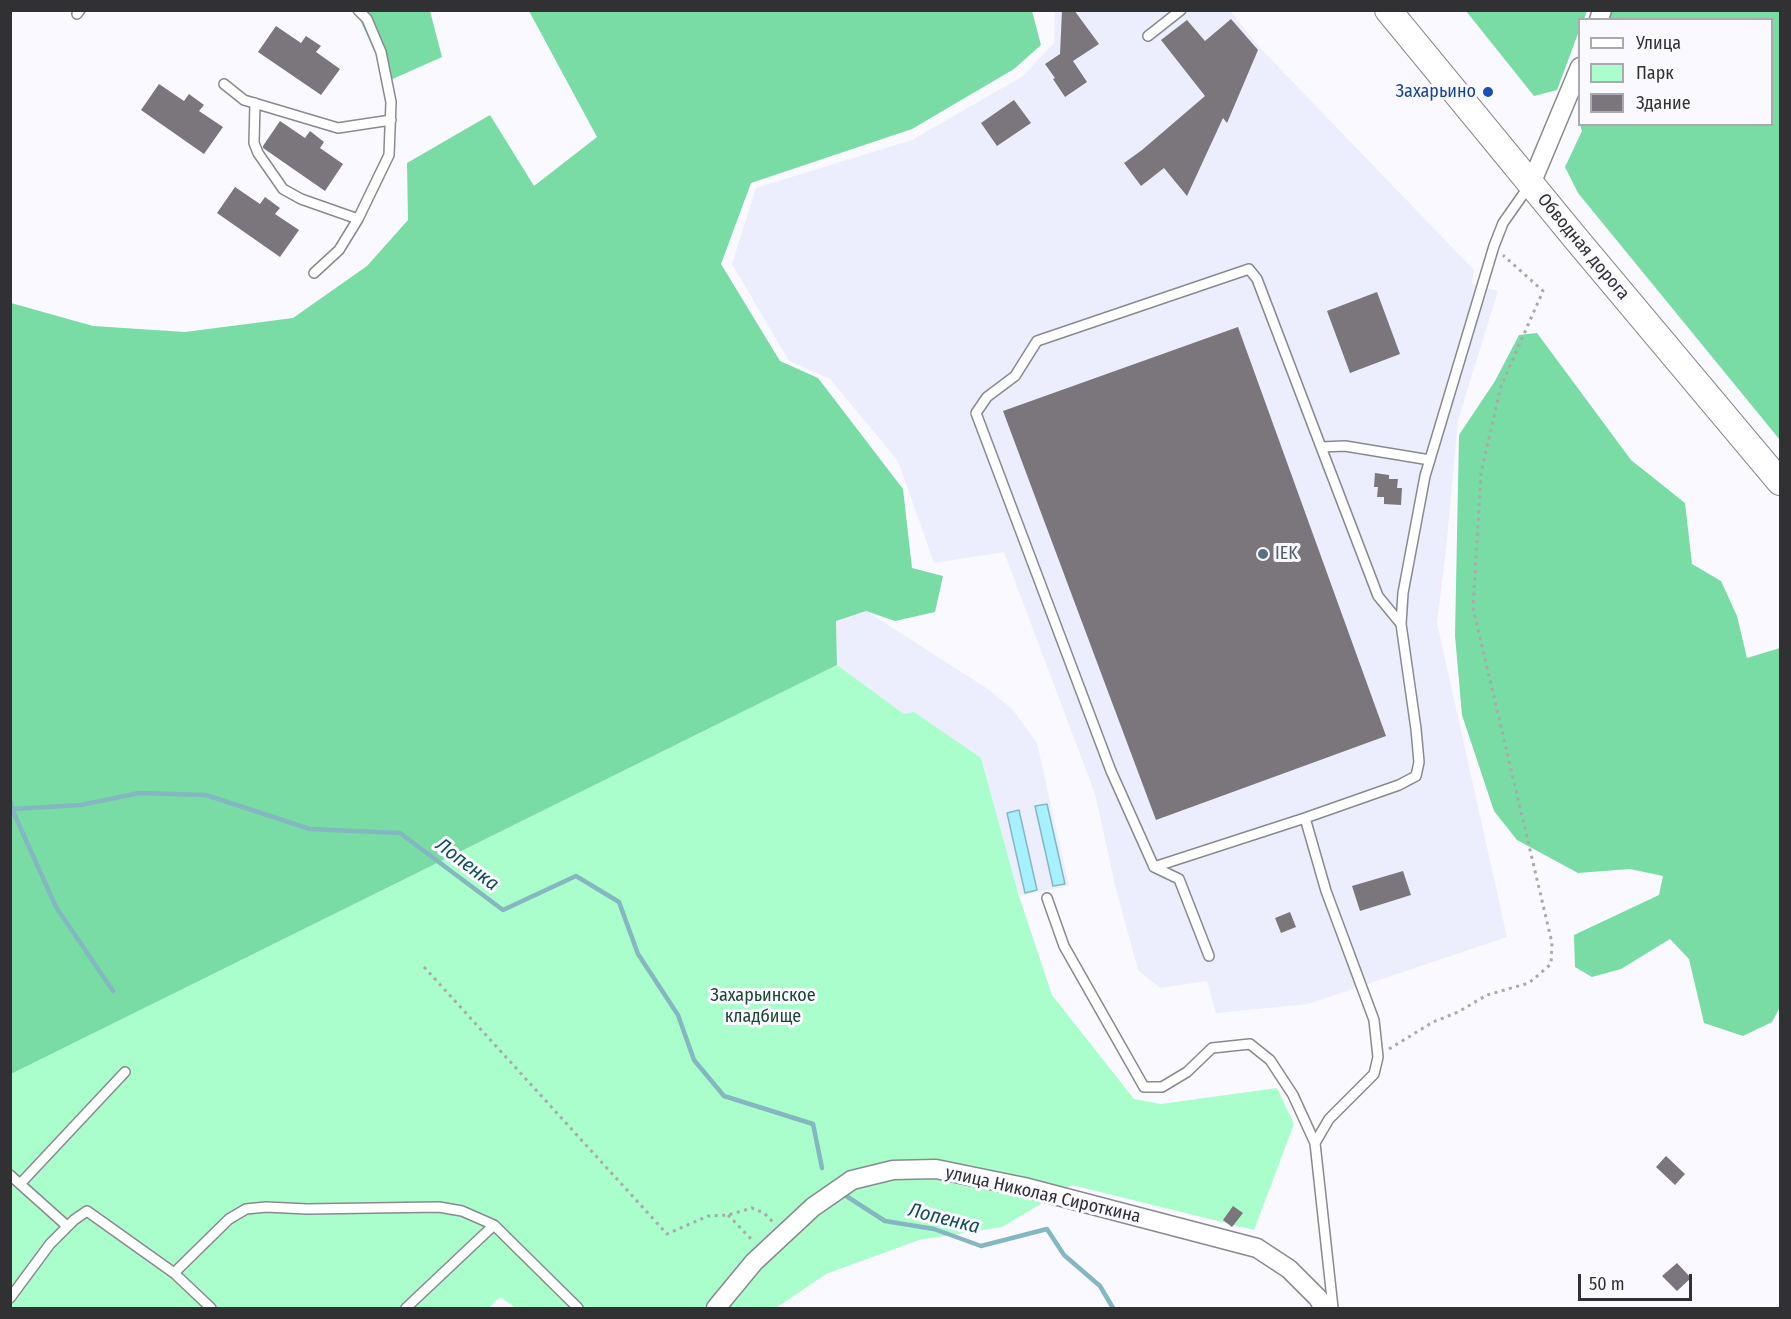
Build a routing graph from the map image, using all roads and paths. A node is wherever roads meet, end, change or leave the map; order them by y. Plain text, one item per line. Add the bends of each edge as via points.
1 (358, 10) edge
2 (1180, 10) edge
3 (1388, 10) edge
4 (1148, 36) dead end
5 (1578, 72) edge
6 (224, 84) dead end
7 (255, 104) junction
8 (390, 120) junction
9 (1531, 184) junction
10 (358, 219) junction
11 (1494, 246) junction
12 (314, 273) dead end
13 (1321, 447) junction
14 (1430, 460) junction
15 (1780, 482) edge
16 (1401, 624) junction
17 (1305, 819) junction
18 (1154, 867) junction
19 (1047, 898) dead end
20 (1209, 956) dead end
21 (424, 967) dead end
22 (1378, 1057) junction
23 (125, 1072) dead end
24 (1315, 1143) junction
25 (10, 1175) edge
26 (20, 1184) junction
27 (728, 1215) junction
28 (494, 1225) junction
29 (67, 1226) junction
30 (785, 1234) junction
31 (764, 1253) junction
32 (174, 1273) junction
33 (10, 1298) edge
34 (211, 1308) edge
35 (406, 1308) edge
36 (578, 1308) edge
37 (716, 1308) edge
38 (1324, 1308) edge
39 (1333, 1308) edge

1 - 8 lane via 367,19 381,52 391,102
2 - 4 lane
3 - 9 main road, Обводная дорога
5 - 9 street
6 - 7 lane
7 - 8 lane via 338,128
7 - 10 lane via 254,143 283,189
8 - 10 lane via 389,155
9 - 11 lane via 1503,223
9 - 15 main road, Обводная дорога
10 - 12 lane via 339,250
11 - 14 lane
11 - 22 path via 1543,291 1501,386 1481,473 1473,608 1552,943 1551,964 1529,983 1487,995 1433,1022
13 - 14 lane via 1345,446
13 - 16 lane via 1378,596
13 - 18 lane via 1250,269 1037,341 1015,376 987,397 976,413 1111,771
14 - 16 lane via 1403,593
16 - 17 lane via 1416,729 1416,776
17 - 18 lane
17 - 22 lane via 1326,891 1374,1020
18 - 20 lane via 1179,879
19 - 24 lane via 1064,946 1144,1086 1162,1087 1212,1048 1250,1044 1270,1060 1293,1095
21 - 27 path via 667,1234 708,1216
22 - 24 lane via 1374,1074 1329,1119
23 - 26 lane
24 - 39 lane
25 - 26 lane
26 - 29 lane
27 - 30 path via 752,1208 764,1213
27 - 31 path
28 - 32 lane via 462,1211 439,1207 246,1209 229,1218
28 - 35 lane
28 - 36 lane
29 - 32 lane via 87,1211
29 - 33 lane
30 - 31 street, улица Николая Сироткина
30 - 38 street, улица Николая Сироткина via 813,1207 852,1180 893,1170 936,1169 1024,1187 1257,1248 1289,1269
31 - 37 street, улица Николая Сироткина
32 - 34 lane

